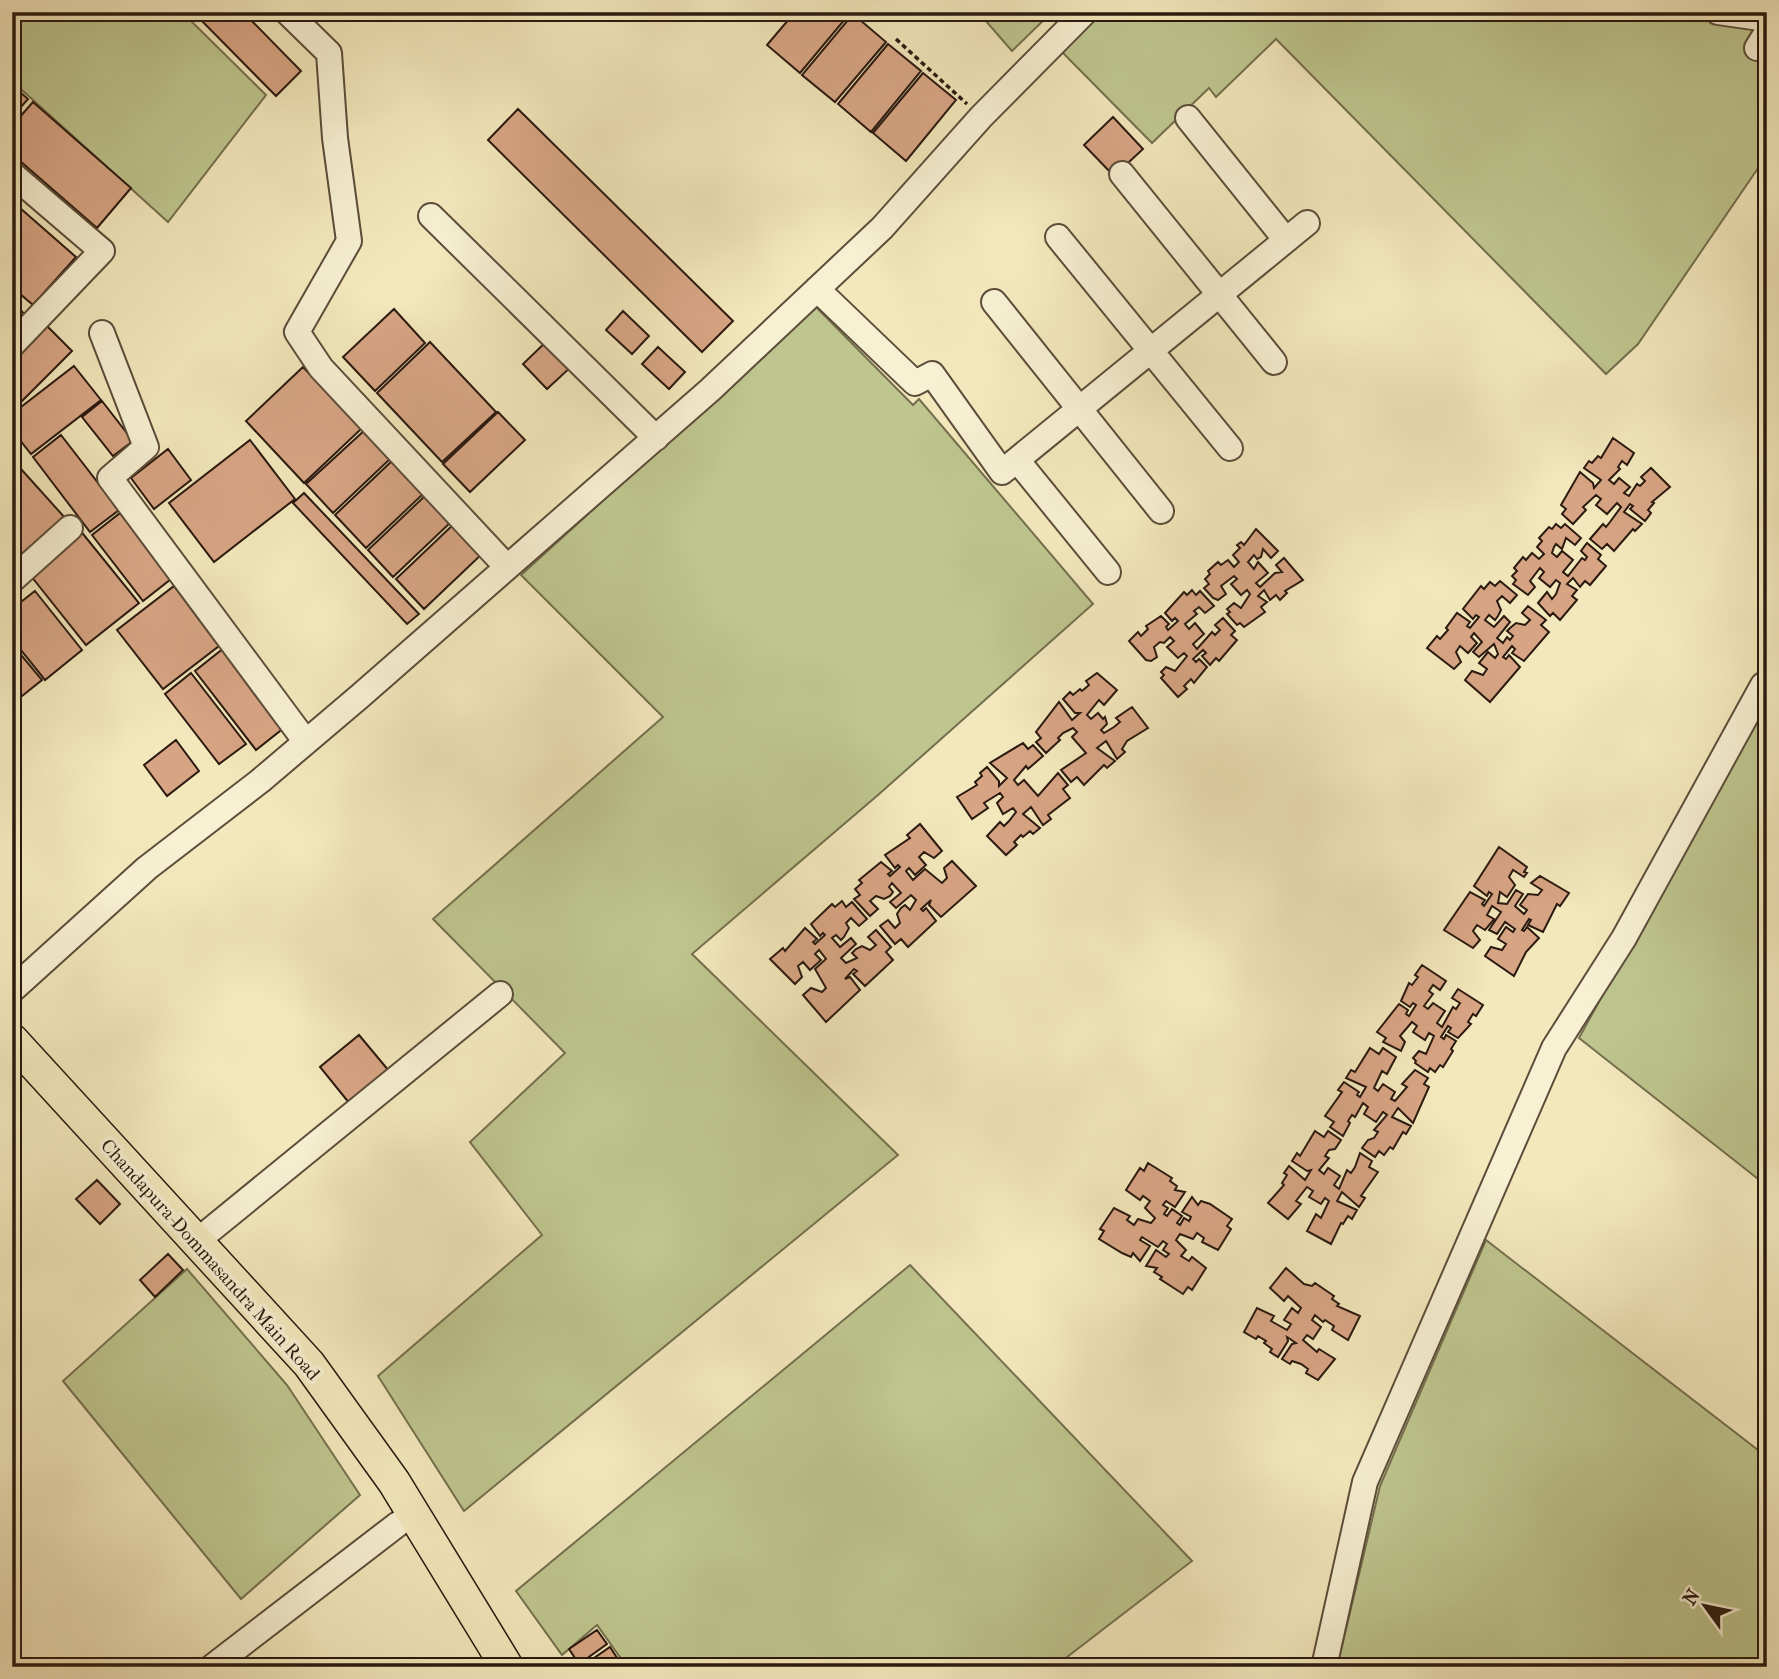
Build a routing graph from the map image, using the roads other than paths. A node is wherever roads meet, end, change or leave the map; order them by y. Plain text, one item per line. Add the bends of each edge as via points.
1 (287, 12) edge
2 (1085, 12) edge
3 (1718, 12) edge
4 (1767, 19) edge
5 (1188, 118) dead end
6 (12, 174) edge
7 (1122, 174) dead end
8 (431, 216) dead end
9 (1307, 223) dead end
10 (1058, 237) dead end
11 (1286, 240) junction
12 (817, 289) junction
13 (1219, 295) junction
14 (994, 302) dead end
15 (102, 333) dead end
16 (12, 345) edge
17 (1151, 351) junction
18 (1274, 362) dead end
19 (1079, 409) junction
20 (656, 438) junction
21 (1230, 448) dead end
22 (1017, 460) junction
23 (1161, 511) dead end
24 (70, 528) dead end
25 (507, 566) junction
26 (1108, 572) dead end
27 (12, 580) edge
28 (1763, 685) dead end
29 (306, 742) junction
30 (12, 990) edge
31 (500, 994) dead end
32 (12, 1040) edge
33 (12, 1069) edge
34 (197, 1241) junction
35 (398, 1524) junction
36 (212, 1667) edge
37 (487, 1667) edge
38 (508, 1667) edge
39 (1324, 1667) edge

1 - 25 street via 329,53 349,241 297,332 321,368
2 - 12 street via 981,117 882,228
3 - 4 street
5 - 11 street
6 - 16 street via 102,251
7 - 13 street
8 - 20 street
9 - 11 street
10 - 17 street
11 - 13 street
12 - 20 street
12 - 22 street via 915,383 932,374 1002,472
13 - 17 street
13 - 18 street
14 - 19 street
15 - 29 street via 146,446 110,478
17 - 19 street
17 - 21 street
19 - 22 street
19 - 23 street
20 - 25 street
22 - 26 street
24 - 27 street
25 - 29 street
28 - 39 street via 1624,938 1554,1048 1365,1482
29 - 30 street via 147,868
31 - 34 street
32 - 34 main road, Chandapura-Dommasandra Main Road
33 - 35 main road, Chandapura-Dommasandra Main Road via 297,1377
34 - 38 main road, Chandapura-Dommasandra Main Road via 309,1364 394,1482
35 - 36 street
35 - 37 main road, Chandapura-Dommasandra Main Road

